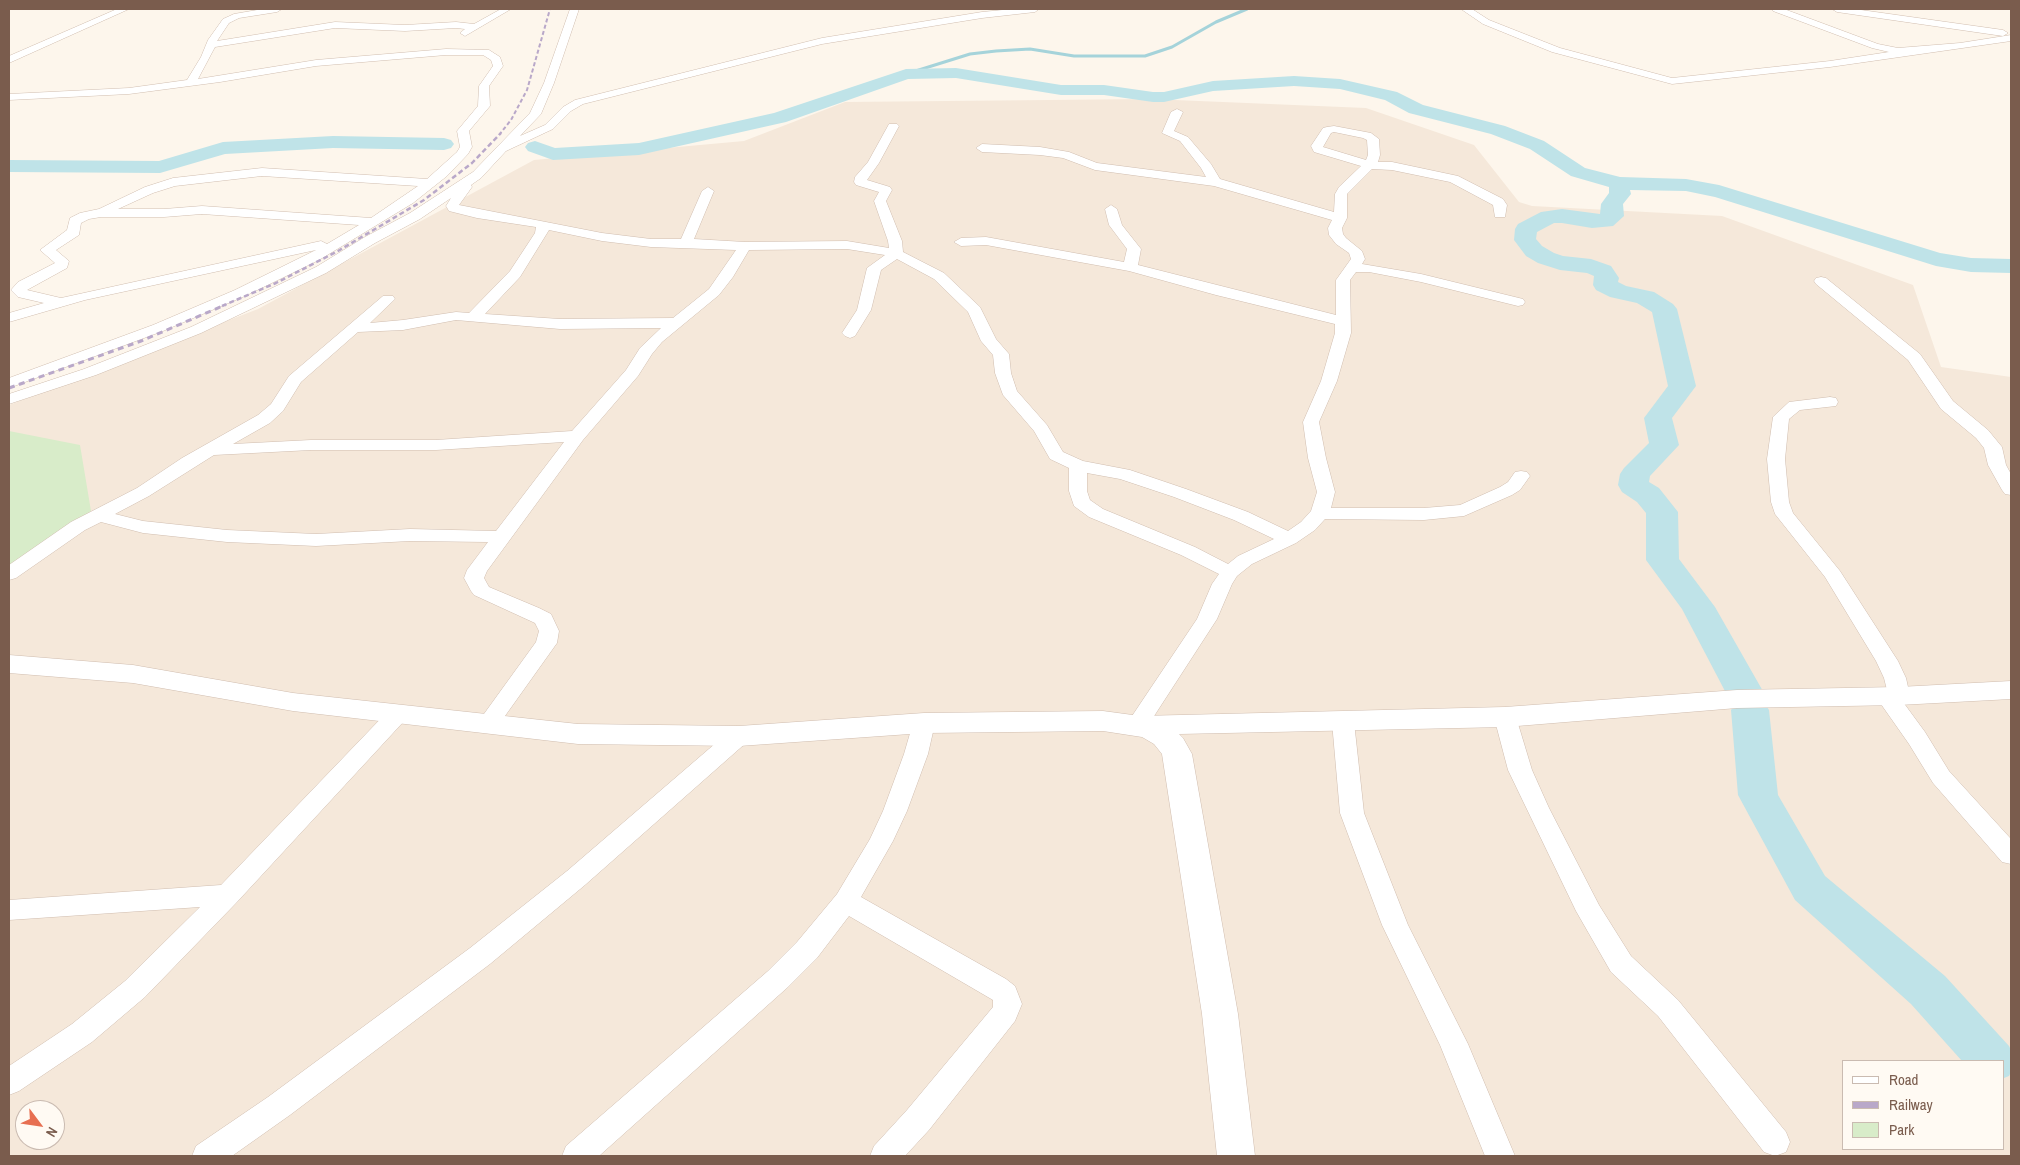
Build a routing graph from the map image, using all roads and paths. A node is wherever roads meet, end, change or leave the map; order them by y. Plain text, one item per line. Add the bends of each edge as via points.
1 (124, 9) edge
2 (277, 9) edge
3 (507, 9) edge
4 (574, 9) edge
5 (1036, 9) edge
6 (1466, 9) edge
7 (1776, 9) edge
8 (1837, 9) edge
9 (476, 27) junction
10 (2009, 37) edge
11 (211, 45) junction
12 (1914, 51) junction
13 (446, 52) junction
14 (9, 60) edge
15 (191, 82) junction
16 (9, 96) edge
17 (1177, 112) dead end
18 (893, 126) dead end
19 (502, 148) junction
20 (982, 148) dead end
21 (477, 175) junction
22 (1215, 182) junction
23 (431, 183) junction
24 (708, 191) dead end
25 (434, 204) junction
26 (1111, 208) dead end
27 (101, 213) junction
28 (1500, 214) dead end
29 (1340, 218) junction
30 (542, 225) junction
31 (363, 228) junction
32 (961, 242) dead end
33 (686, 243) junction
34 (744, 246) junction
35 (896, 254) junction
36 (1130, 267) junction
37 (1350, 268) junction
38 (1821, 281) dead end
39 (388, 299) dead end
40 (60, 302) junction
41 (1518, 302) dead end
42 (11, 317) edge
43 (473, 317) junction
44 (1344, 322) junction
45 (676, 323) junction
46 (355, 328) junction
47 (850, 333) dead end
48 (9, 383) edge
49 (9, 400) edge
50 (1830, 402) dead end
51 (577, 436) junction
52 (212, 450) junction
53 (1078, 466) junction
54 (1521, 476) dead end
55 (2011, 490) edge
56 (1320, 513) junction
57 (97, 515) junction
58 (500, 537) junction
59 (1289, 539) junction
60 (1230, 572) junction
61 (9, 574) edge
62 (9, 664) edge
63 (2011, 690) edge
64 (1893, 696) junction
65 (398, 714) junction
66 (1505, 717) junction
67 (1343, 722) junction
68 (924, 723) junction
69 (487, 725) junction
70 (1137, 725) junction
71 (739, 736) junction
72 (2011, 855) edge
73 (228, 895) junction
74 (846, 901) junction
75 (9, 910) edge
76 (9, 1082) edge
77 (1775, 1142) dead end
78 (208, 1156) edge
79 (577, 1156) edge
80 (885, 1156) edge
81 (1236, 1156) edge
82 (1500, 1156) edge

1 - 14 street
2 - 11 street via 231,18
3 - 9 street
4 - 19 street via 535,114
5 - 19 street via 822,41 597,96 567,108 558,120 538,133
6 - 12 street via 1486,22 1556,50 1672,81 1830,64
7 - 12 street via 1876,46
8 - 10 street
9 - 11 street via 335,25
9 - 13 street
10 - 12 street via 2003,42 2010,50 1960,46
11 - 15 street
13 - 15 street via 316,63
13 - 23 street via 485,52 496,59 498,66 484,86 484,106 464,131 466,147 452,165
15 - 16 street via 129,91
17 - 22 street via 1168,133 1184,139
18 - 35 street via 860,182 886,190 880,201 895,241
19 - 21 street
20 - 22 street via 1040,151 1095,166
21 - 25 street
21 - 30 street via 455,201 454,208
22 - 29 street
23 - 27 street via 262,172 173,182
23 - 31 street
24 - 33 street
25 - 31 street
25 - 49 street via 321,270 221,319 90,372
26 - 36 street via 1116,225 1134,249
27 - 31 street via 202,210
27 - 40 street via 75,221 74,232 47,250 62,265 18,290
28 - 29 street via 1501,205 1462,182 1392,166 1369,165 1341,194
29 - 37 street via 1335,228 1336,235 1358,259
30 - 33 street via 630,242
30 - 43 street via 542,233 515,274
31 - 40 street via 308,248
31 - 48 street via 274,277 203,310
32 - 36 street via 986,241
33 - 34 street
34 - 35 street via 847,245
34 - 45 street via 714,292
35 - 47 street via 874,268 864,310
35 - 53 street via 931,269 975,310 989,341 1000,354 1009,392 1041,429 1056,455
36 - 44 street
37 - 41 street via 1369,268 1421,278
37 - 44 street via 1343,280
38 - 55 street via 1914,357 1947,405 1993,446 1997,465
39 - 46 street
40 - 42 street
43 - 45 street via 560,324
43 - 46 street
44 - 56 street via 1337,358 1311,422 1316,458 1326,492
45 - 51 street via 651,345 632,373
46 - 52 street via 295,379 264,419
50 - 64 street via 1795,406 1781,417 1776,459 1780,502 1784,514 1838,582 1887,661 1895,678
51 - 52 street via 436,444
51 - 58 street
52 - 57 street via 143,492
53 - 59 street via 1124,474 1180,493 1241,516
53 - 60 street via 1081,502 1096,513
54 - 56 street via 1506,491 1464,510 1424,514
56 - 59 street
57 - 58 street via 143,526 227,536 316,540 410,535
57 - 61 street
58 - 69 street via 477,570 476,584 490,596 532,612 544,620 549,631 546,644
59 - 60 street via 1245,560
60 - 70 street via 1207,619
62 - 65 street via 133,674 292,702
63 - 64 street
64 - 66 street via 1737,699
64 - 72 street via 1941,776
65 - 69 street
65 - 73 street
66 - 67 street
66 - 77 street via 1520,770 1589,911 1621,964 1668,1008
67 - 70 street
67 - 82 street via 1352,813 1395,925 1454,1044
68 - 70 street via 1103,721
68 - 71 street
68 - 74 street via 895,811
69 - 71 street via 578,734
70 - 81 street via 1164,736 1177,754 1220,1014
71 - 78 street via 576,878 480,956
73 - 75 street
73 - 76 street via 110,1011
74 - 79 street via 807,950 778,979
74 - 80 street via 996,987 1008,1004 1005,1013

